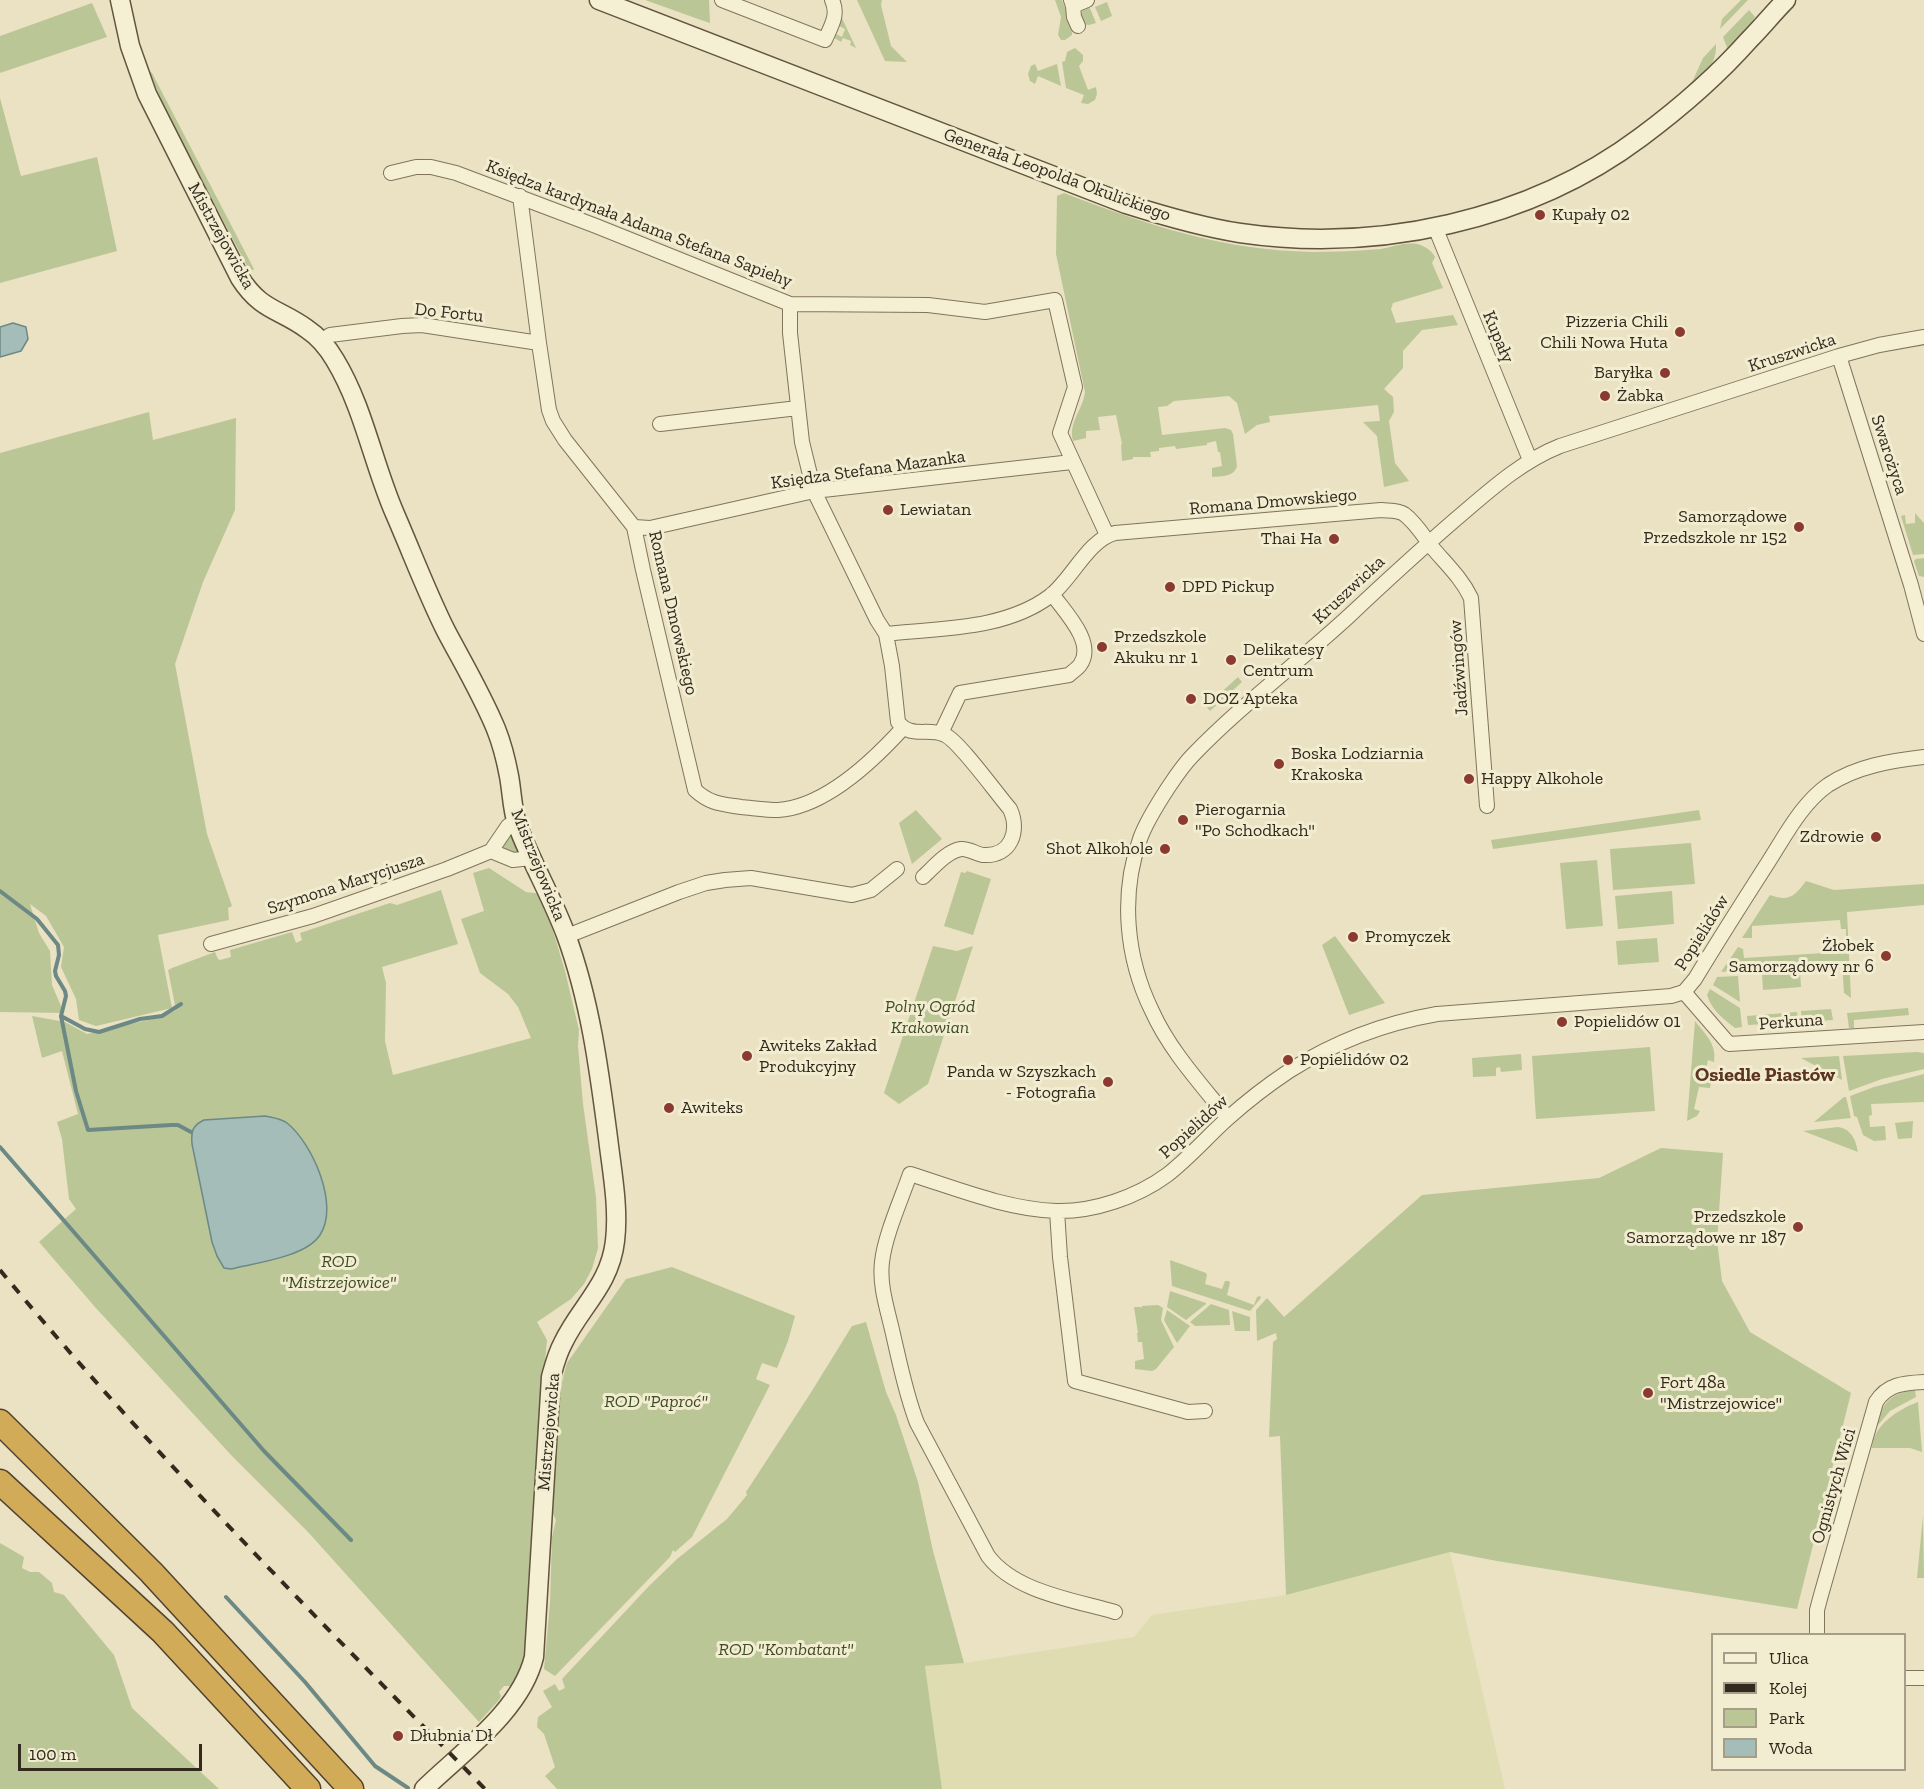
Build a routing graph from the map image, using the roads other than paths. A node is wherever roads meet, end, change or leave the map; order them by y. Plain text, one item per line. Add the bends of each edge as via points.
1 (120, 0) edge
2 (599, 0) edge
3 (722, 0) edge
4 (832, 0) edge
5 (1088, 0) edge
6 (1786, 0) edge
7 (1072, 3) edge
8 (1077, 26) dead end
9 (391, 173) dead end
10 (520, 196) junction
11 (1435, 227) junction
12 (790, 304) junction
13 (1924, 337) edge
14 (321, 341) junction
15 (538, 343) junction
16 (1839, 356) junction
17 (798, 408) junction
18 (660, 424) dead end
19 (1530, 460) junction
20 (1072, 462) junction
21 (814, 491) junction
22 (634, 527) junction
23 (1107, 535) junction
24 (1429, 543) junction
25 (1052, 594) junction
26 (886, 634) junction
27 (1924, 634) edge
28 (903, 728) junction
29 (941, 733) junction
30 (1924, 757) edge
31 (1487, 806) dead end
32 (516, 821) junction
33 (491, 851) junction
34 (531, 858) junction
35 (897, 869) dead end
36 (923, 877) dead end
37 (567, 936) junction
38 (211, 944) dead end
39 (1683, 992) junction
40 (1924, 1032) edge
41 (1228, 1118) junction
42 (1057, 1211) junction
43 (1924, 1382) edge
44 (1205, 1411) dead end
45 (0, 1422) edge
46 (0, 1482) edge
47 (1115, 1612) dead end
48 (1817, 1633) edge
49 (1906, 1678) edge
50 (1924, 1678) edge
51 (308, 1789) edge
52 (351, 1789) edge
53 (424, 1789) edge

1 - 14 street, Mistrzejowicka via 130,46 147,94 240,278 265,306 303,326
2 - 11 street, Generała Leopolda Okulickiego via 1168,217 1240,233 1308,239 1372,236
3 - 4 street via 825,40 836,14
5 - 7 street
6 - 11 street, Generała Leopolda Okulickiego via 1707,82 1641,138 1612,157 1569,181 1514,204
7 - 8 street
9 - 10 street, Księdza kardynała Adama Stefana Sapiehy via 431,167
10 - 12 street, Księdza kardynała Adama Stefana Sapiehy
10 - 15 street, Romana Dmowskiego
11 - 19 street, Kupały
12 - 17 street
12 - 20 street, Księdza kardynała Adama Stefana Sapiehy via 912,304 985,312 1055,300 1075,387 1060,433
13 - 16 street, Kruszwicka
14 - 15 street, Do Fortu via 330,335 422,325
14 - 32 street, Mistrzejowicka via 349,387 393,510 495,728 504,753
15 - 22 street, Romana Dmowskiego via 553,421
16 - 19 street, Kruszwicka via 1560,446
16 - 27 street, Swarożyca
17 - 18 street
17 - 21 street
19 - 24 street, Kruszwicka
20 - 21 street, Księdza Stefana Mazanka
20 - 23 street
21 - 22 street, Księdza Stefana Mazanka via 650,528
21 - 26 street
22 - 28 street, Romana Dmowskiego via 692,777 696,790 707,800 778,810 795,807 857,773
23 - 24 street, Romana Dmowskiego via 1381,510 1404,513
23 - 25 street
24 - 31 street, Jadźwingów via 1456,572 1471,597
24 - 41 street, Kruszwicka via 1192,756 1150,816 1140,839 1129,895 1135,969 1165,1036
25 - 26 street via 1026,610 992,621
25 - 29 street via 1082,636 1085,651 1080,665 1069,675 960,693
26 - 28 street via 898,722
28 - 29 street
29 - 36 street via 954,741 1010,809 1015,827 1005,849 982,855 962,848 951,852
30 - 39 street, Popielidów via 1864,767 1826,786 1813,798
32 - 33 street
32 - 34 street, Mistrzejowicka
33 - 34 street via 513,860
33 - 38 street, Szymona Marycjusza via 313,916
34 - 37 street, Mistrzejowicka
35 - 37 street via 871,890 852,895 751,878 706,883
37 - 53 street, Mistrzejowicka via 585,995 596,1054 615,1193 616,1237 608,1269 563,1341 553,1370 534,1657 523,1685 509,1705
39 - 40 street, Perkuna via 1729,1044
39 - 41 street, Popielidów via 1417,1017 1318,1054
41 - 42 street, Popielidów via 1187,1158 1145,1188 1095,1207
42 - 44 street via 1075,1381 1188,1413
42 - 47 street, Popielidów via 1004,1203 910,1174 885,1249 883,1289 911,1409 988,1556 999,1570 1020,1582
43 - 48 street, Ognistych Wici via 1892,1386 1876,1402 1817,1610
45 - 52 highway via 151,1572
46 - 51 highway via 163,1632
49 - 50 street

